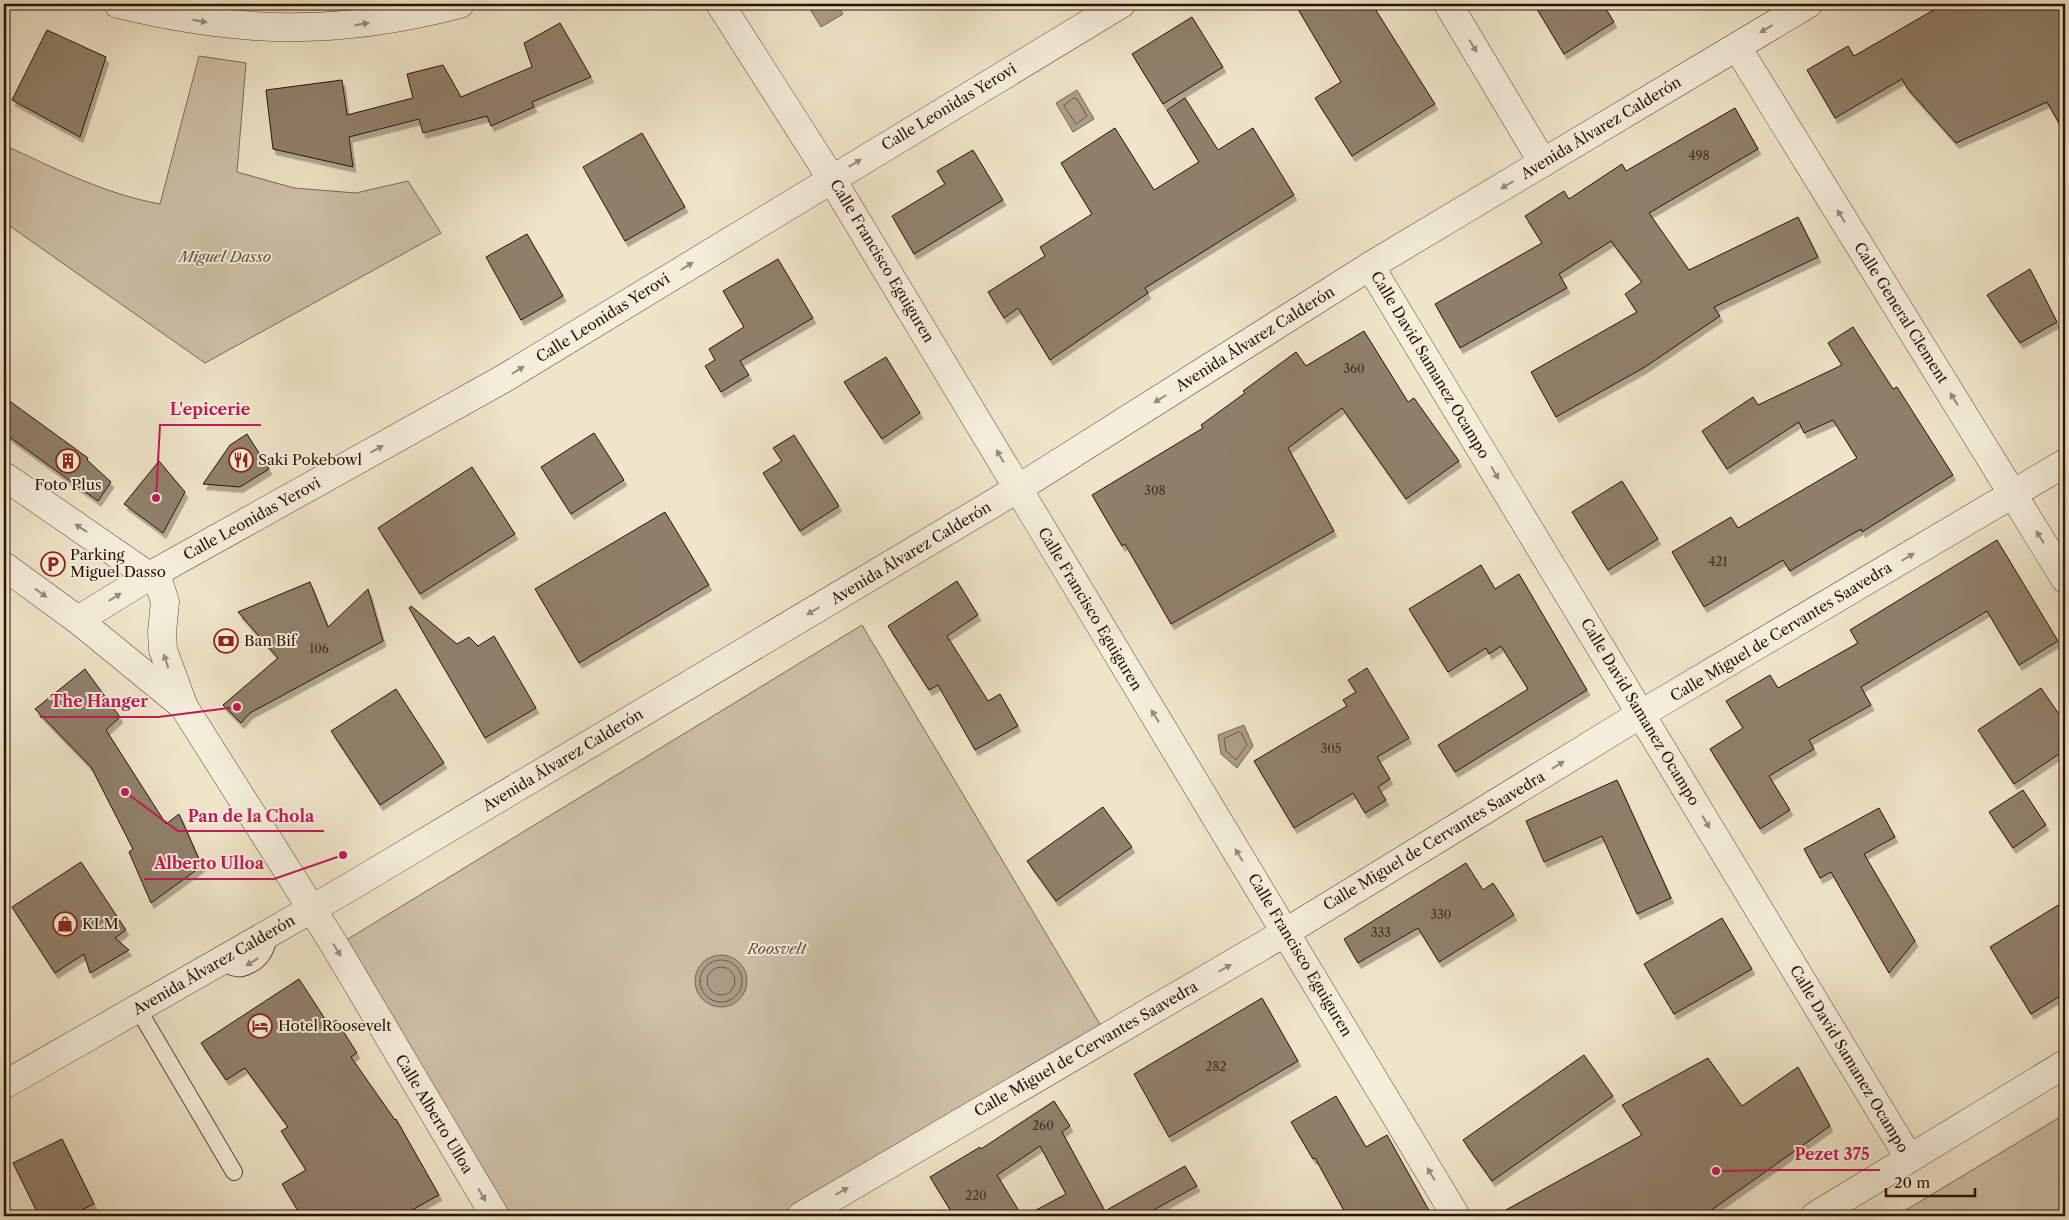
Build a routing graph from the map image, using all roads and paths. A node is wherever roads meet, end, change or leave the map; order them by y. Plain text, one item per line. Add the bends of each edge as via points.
1 (118, 4) edge
2 (460, 4) edge
3 (720, 4) edge
4 (1121, 4) edge
5 (1448, 4) edge
6 (1808, 4) edge
7 (1736, 47) junction
8 (1544, 163) junction
9 (831, 178) junction
10 (1370, 266) junction
11 (2065, 463) edge
12 (4, 476) edge
13 (1019, 488) junction
14 (2013, 494) junction
15 (4, 566) edge
16 (151, 575) junction
17 (2065, 578) edge
18 (78, 620) junction
19 (184, 706) junction
20 (1641, 714) junction
21 (312, 908) junction
22 (1286, 932) junction
23 (138, 1009) junction
24 (2065, 1064) edge
25 (4, 1085) edge
26 (1909, 1158) junction
27 (234, 1172) dead end
28 (812, 1213) edge
29 (495, 1216) edge
30 (1456, 1216) edge
31 (1815, 1216) edge

1 -> 2 street via 214,23 279,29 345,26 412,16
3 - 9 street, Calle Francisco Eguiguren
9 -> 4 street, Calle Leonidas Yerovi
5 -> 8 street
6 -> 7 street, Avenida Álvarez Calderón
7 - 8 street, Avenida Álvarez Calderón
14 -> 7 street, Calle General Clement
8 -> 10 street, Avenida Álvarez Calderón
13 -> 9 street, Calle Francisco Eguiguren
16 -> 9 street, Calle Leonidas Yerovi via 503,379
10 -> 13 street, Avenida Álvarez Calderón
10 -> 20 street, Calle David Samanez Ocampo
11 - 14 street, Calle Miguel de Cervantes Saavedra
16 -> 12 street
13 -> 21 street, Avenida Álvarez Calderón
22 -> 13 street, Calle Francisco Eguiguren
17 -> 14 street, Calle General Clement
20 -> 14 street, Calle Miguel de Cervantes Saavedra
15 -> 18 street
18 -> 16 street, Calle Leonidas Yerovi
19 -> 16 street via 163,650 164,592
18 - 19 street
19 - 21 street, Calle Alberto Ulloa
22 -> 20 street, Calle Miguel de Cervantes Saavedra
20 -> 26 street, Calle David Samanez Ocampo
21 -> 23 street, Avenida Álvarez Calderón
21 -> 29 street, Calle Alberto Ulloa
28 -> 22 street, Calle Miguel de Cervantes Saavedra
30 -> 22 street, Calle Francisco Eguiguren
23 - 25 street, Avenida Álvarez Calderón
23 - 27 lane
24 - 26 street
26 - 31 street

